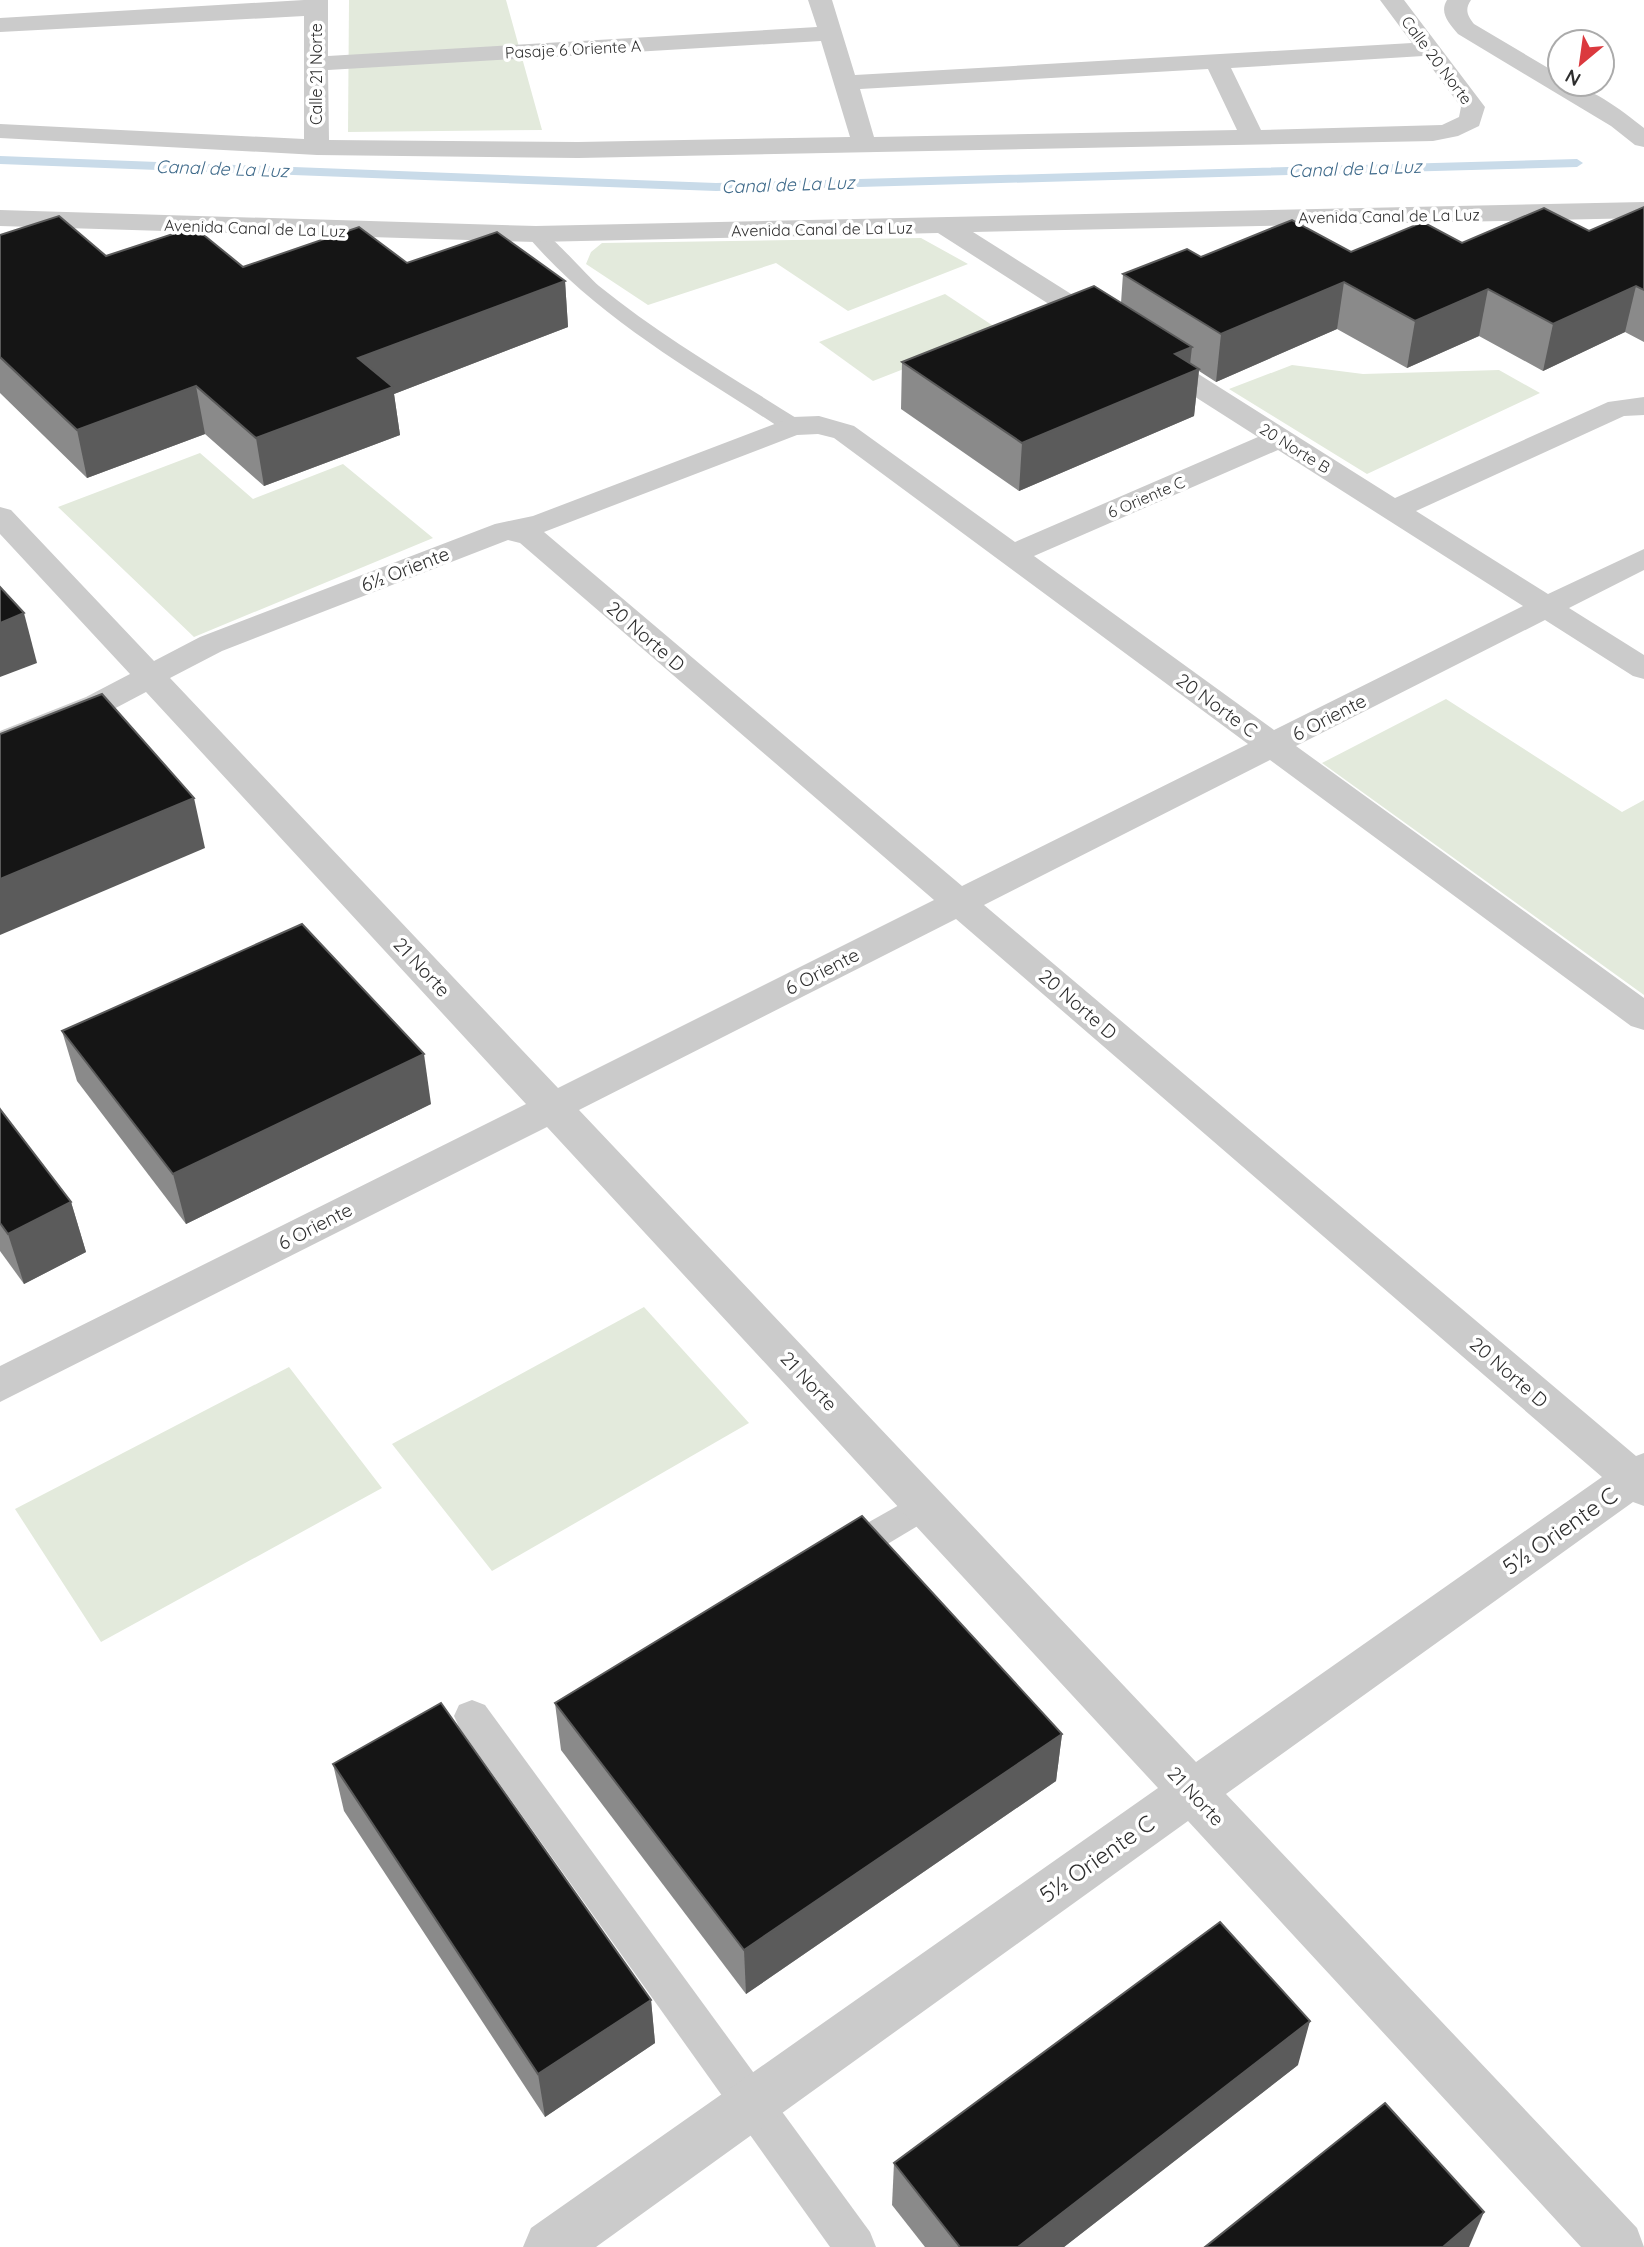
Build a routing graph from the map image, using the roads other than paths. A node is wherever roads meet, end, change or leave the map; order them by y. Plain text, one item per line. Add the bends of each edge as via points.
1 (820, 0) edge
2 (1392, 0) edge
3 (1460, 0) edge
4 (316, 4) edge
5 (0, 25) edge
6 (831, 33) junction
7 (1428, 48) junction
8 (1216, 61) junction
9 (316, 64) junction
10 (846, 83) junction
11 (1632, 120) edge
12 (0, 131) edge
13 (1253, 138) junction
14 (1644, 140) edge
15 (865, 147) junction
16 (317, 148) junction
17 (1644, 211) edge
18 (0, 218) edge
19 (946, 227) junction
20 (536, 234) junction
21 (1644, 406) edge
22 (806, 426) junction
23 (1280, 439) junction
24 (1393, 510) junction
25 (0, 516) edge
26 (506, 530) junction
27 (1012, 555) junction
28 (1644, 558) edge
29 (1547, 607) junction
30 (1644, 669) edge
31 (150, 676) junction
32 (0, 743) edge
33 (1272, 745) junction
34 (959, 902) junction
35 (1644, 1017) edge
36 (553, 1107) junction
37 (0, 1385) edge
38 (1640, 1479) edge
39 (924, 1504) junction
40 (820, 1567) edge
41 (472, 1716) dead end
42 (1192, 1792) junction
43 (752, 2104) junction
44 (550, 2247) edge
45 (855, 2247) edge
46 (1618, 2247) edge

1 - 6 street
2 - 7 street, Calle 20 Norte
3 - 11 street via 1456,16 1466,29
4 - 5 street
4 - 9 street, Calle 21 Norte
6 - 9 street, Pasaje 6 Oriente A
6 - 10 street
7 - 8 street
7 - 13 street, Calle 20 Norte via 1474,107 1470,121 1433,134
8 - 10 street
8 - 13 street
9 - 16 street, Calle 21 Norte
10 - 15 street
11 - 14 street
12 - 16 street
13 - 15 street
15 - 16 street
17 - 19 street, Avenida Canal de La Luz
18 - 20 street, Avenida Canal de La Luz
19 - 20 street, Avenida Canal de La Luz
19 - 23 street, 20 Norte B
20 - 22 lane via 555,259 621,313
21 - 24 street via 1618,408
22 - 26 street, 6½ Oriente via 540,524
22 - 27 street, 20 Norte C via 844,432
23 - 24 street, 20 Norte B
23 - 27 street, 6 Oriente C
24 - 29 street, 20 Norte B
25 - 31 street, 21 Norte
26 - 31 street, 6½ Oriente via 211,644
26 - 34 street, 20 Norte D via 531,537
27 - 33 street, 20 Norte C
28 - 29 street, 6 Oriente
29 - 30 street, 20 Norte B
29 - 33 street, 6 Oriente
31 - 32 street, 6½ Oriente via 98,704
31 - 36 street, 21 Norte
33 - 34 street, 6 Oriente
33 - 35 street, 20 Norte C
34 - 36 street, 6 Oriente
34 - 38 street, 20 Norte D
36 - 37 street, 6 Oriente
36 - 39 street, 21 Norte
38 - 42 street, 5½ Oriente C
39 - 40 lane
39 - 42 street, 21 Norte
41 - 43 lane
42 - 43 street, 5½ Oriente C
42 - 46 street, 21 Norte
43 - 44 street, 5½ Oriente C
43 - 45 lane

